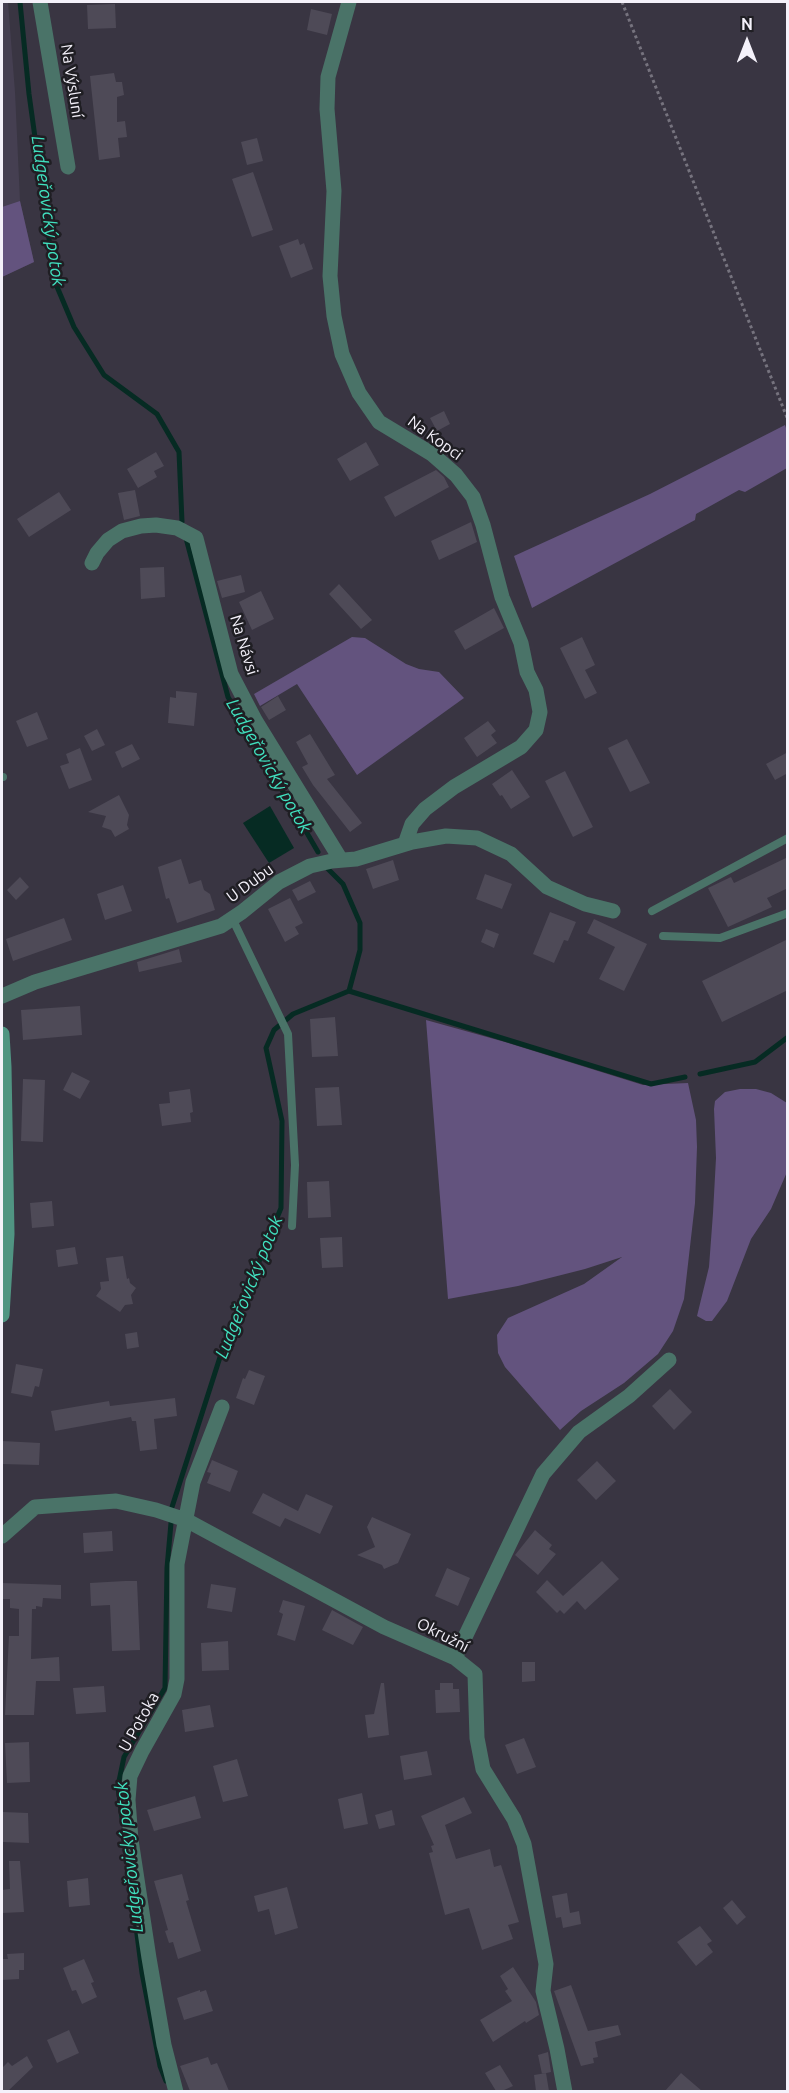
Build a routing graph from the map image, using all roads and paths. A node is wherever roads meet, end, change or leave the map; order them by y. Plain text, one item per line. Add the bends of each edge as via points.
1 (40, 2) edge
2 (349, 2) edge
3 (622, 2) edge
4 (68, 167) dead end
5 (788, 420) edge
6 (92, 563) dead end
7 (788, 838) edge
8 (405, 844) junction
9 (341, 860) junction
10 (613, 911) dead end
11 (652, 911) dead end
12 (788, 913) edge
13 (232, 918) junction
14 (663, 936) dead end
15 (2, 996) edge
16 (2, 1034) edge
17 (3, 1068) edge
18 (292, 1226) dead end
19 (2, 1315) edge
20 (669, 1360) dead end
21 (222, 1407) dead end
22 (186, 1520) junction
23 (2, 1536) edge
24 (455, 1658) junction
25 (176, 2091) edge
26 (565, 2091) edge

1 - 4 street, Na Výsluní
2 - 8 street, Na Kopci via 328,77 327,109 334,191 330,276 342,354 359,393 379,422 432,454 473,497 540,712 536,730 521,747 454,787 425,810 412,824
3 - 5 path
6 - 9 street, Na Návsi via 108,540 141,526 177,528 196,538 231,674
7 - 11 lane
8 - 9 street, U Dubu
8 - 10 street, U Dubu via 446,836 477,838 510,854 547,887
9 - 13 street, U Dubu via 310,866 279,882
12 - 14 lane via 720,938
13 - 15 street, U Dubu via 211,929 35,982
13 - 18 lane via 288,1034 295,1165
16 - 17 street
17 - 19 street via 7,1234
20 - 24 street via 629,1396 579,1432 543,1474
21 - 22 street, U Potoka via 193,1482
22 - 23 street, Okružní via 116,1501 35,1507
22 - 24 street, Okružní via 384,1627
22 - 25 street, U Potoka via 177,1564 174,1694 130,1776 128,1800 149,1958
24 - 26 street, Okružní via 475,1674 477,1738 483,1769 514,1819 524,1844 546,1965 543,1990

